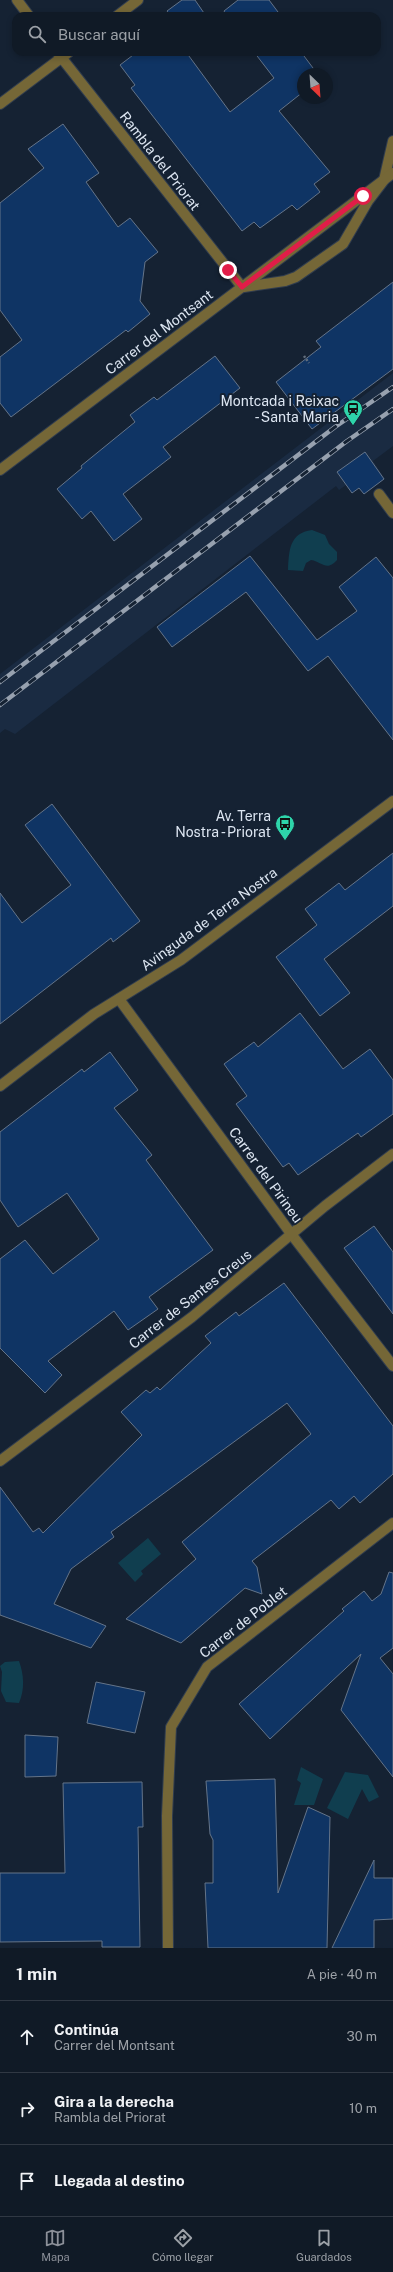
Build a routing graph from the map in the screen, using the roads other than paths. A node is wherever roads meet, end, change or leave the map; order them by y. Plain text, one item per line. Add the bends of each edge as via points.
1 (17, 0) edge
2 (138, 0) edge
3 (26, 12) edge
4 (122, 12) edge
5 (60, 56) edge
6 (64, 56) edge
7 (0, 104) edge
8 (393, 141) edge
9 (393, 173) edge
10 (384, 180) junction
11 (242, 287) junction
12 (0, 470) edge
13 (379, 494) dead end
14 (393, 513) edge
15 (393, 801) edge
16 (119, 999) junction
17 (0, 1086) edge
18 (393, 1154) edge
19 (292, 1235) junction
20 (393, 1366) edge
21 (0, 1461) edge
22 (393, 1523) edge
23 (168, 1948) edge

1 - 3 street
2 - 4 street
5 - 7 street
6 - 11 street, Rambla del Priorat
8 - 10 street
9 - 10 street, Carrer del Montsant
10 - 11 street, Carrer del Montsant
10 - 11 street via 368,201 343,244 296,277
11 - 12 street, Carrer del Montsant
13 - 14 street
15 - 16 street, Avinguda de Terra Nostra via 181,960
16 - 17 street, Avinguda de Terra Nostra via 94,1014
16 - 19 street, Carrer del Pirineu
18 - 19 street, Carrer de Santes Creus
19 - 20 street, Carrer del Pirineu
19 - 21 street, Carrer de Santes Creus via 192,1317
22 - 23 street, Carrer de Poblet via 207,1667 171,1727 167,1816

